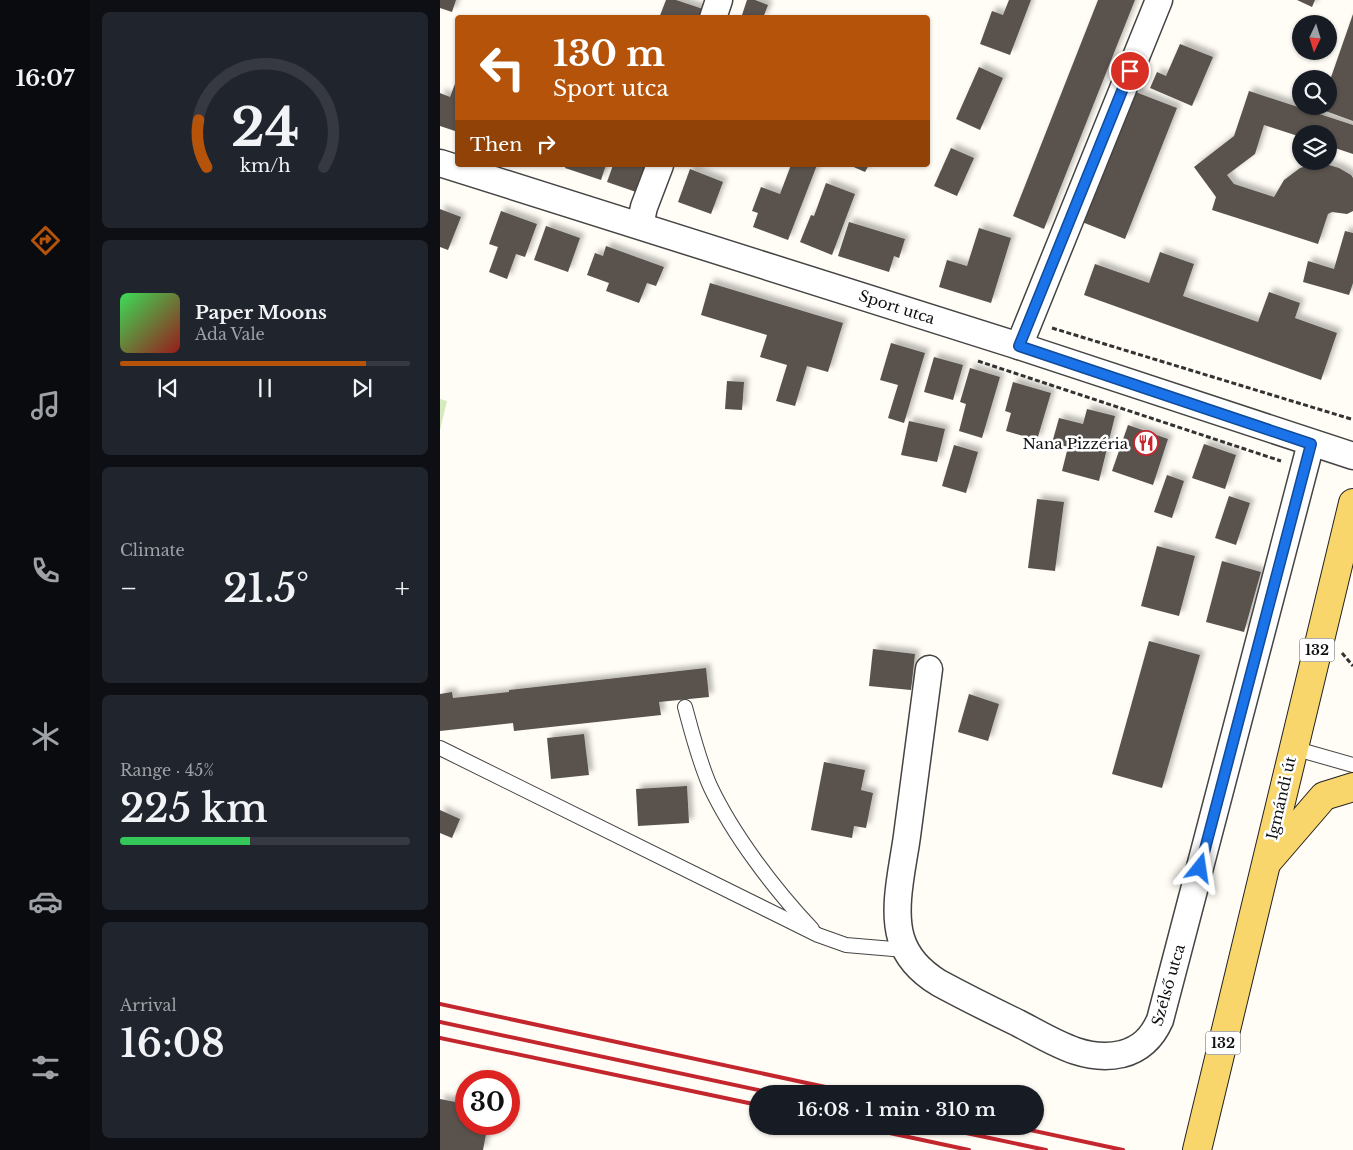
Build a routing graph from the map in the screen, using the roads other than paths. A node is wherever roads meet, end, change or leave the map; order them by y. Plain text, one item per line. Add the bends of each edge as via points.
1 (719, 0) edge
2 (1159, 0) edge
3 (714, 15) edge
4 (440, 162) edge
5 (455, 167) edge
6 (456, 167) edge
7 (659, 167) edge
8 (640, 225) junction
9 (1019, 346) junction
10 (1311, 444) junction
11 (1353, 456) edge
12 (1353, 503) edge
13 (930, 670) dead end
14 (685, 706) dead end
15 (1293, 748) junction
16 (441, 749) edge
17 (1353, 764) edge
18 (1353, 787) edge
19 (1266, 864) junction
20 (818, 935) junction
21 (906, 950) junction
22 (1197, 1150) edge

1 - 3 street
2 - 9 street
4 - 5 street, Sport utca
6 - 8 street, Sport utca
7 - 8 street
8 - 9 street, Sport utca
9 - 10 street, Sport utca
10 - 11 street, Sport utca
10 - 21 street, Szélső utca via 1160,1020 1148,1040 1140,1047 1112,1056 1075,1052 939,984 920,970
12 - 15 main road, Igmándi út / 132
13 - 21 street, Szélső utca via 899,895 900,935
14 - 20 lane via 701,763 724,811 772,883
15 - 17 lane
15 - 19 main road, Igmándi út / 132
16 - 20 lane
18 - 19 main road via 1324,796
19 - 22 main road, Igmándi út / 132
20 - 21 lane via 846,946

